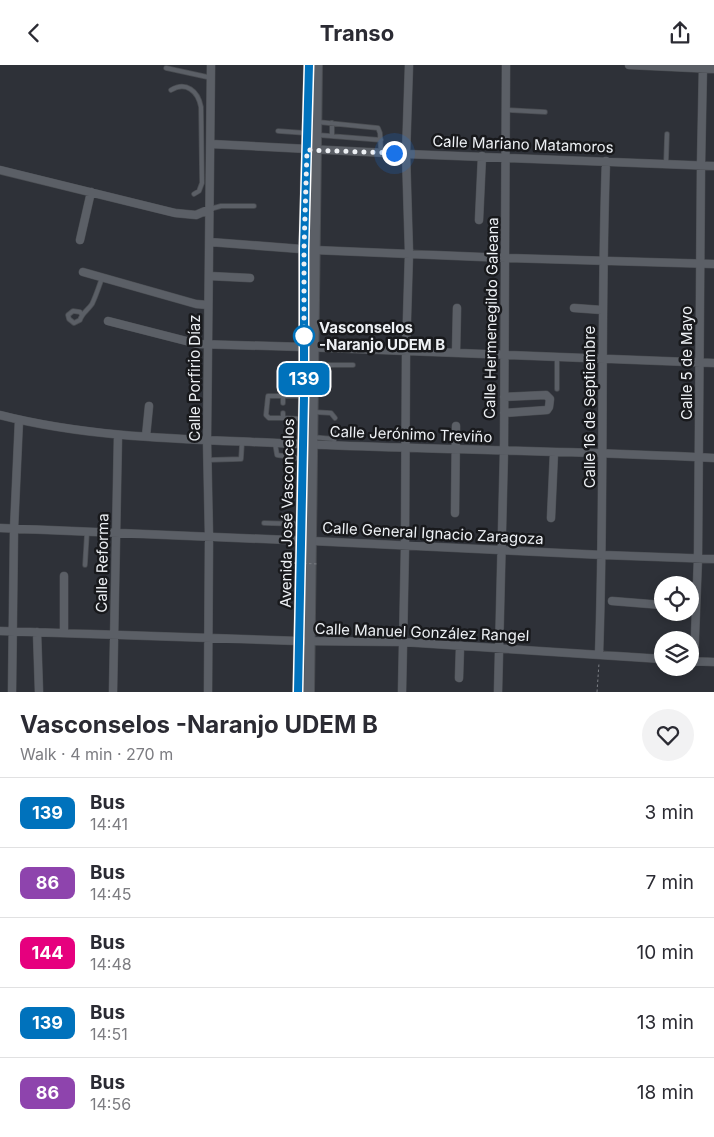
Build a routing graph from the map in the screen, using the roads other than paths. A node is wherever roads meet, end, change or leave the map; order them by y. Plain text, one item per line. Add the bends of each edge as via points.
1 (212, 65) edge
2 (309, 65) edge
3 (318, 65) edge
4 (409, 65) edge
5 (506, 65) edge
6 (629, 65) edge
7 (704, 67) edge
8 (166, 68) dead end
9 (714, 69) edge
10 (212, 78) junction
11 (171, 90) dead end
12 (201, 107) junction
13 (212, 108) junction
14 (506, 110) junction
15 (545, 112) dead end
16 (312, 122) junction
17 (332, 123) junction
18 (278, 131) dead end
19 (312, 134) junction
20 (667, 134) dead end
21 (332, 136) junction
22 (381, 140) junction
23 (211, 144) junction
24 (311, 150) junction
25 (380, 152) junction
26 (406, 154) junction
27 (482, 156) junction
28 (506, 157) junction
29 (606, 161) junction
30 (666, 163) junction
31 (701, 165) junction
32 (714, 166) edge
33 (0, 171) edge
34 (202, 173) junction
35 (211, 174) junction
36 (91, 193) junction
37 (194, 194) dead end
38 (254, 206) dead end
39 (210, 209) junction
40 (479, 220) dead end
41 (80, 240) dead end
42 (210, 242) junction
43 (309, 249) junction
44 (409, 253) junction
45 (506, 258) junction
46 (602, 260) junction
47 (700, 263) junction
48 (714, 264) edge
49 (84, 272) dead end
50 (209, 275) junction
51 (102, 277) junction
52 (250, 278) dead end
53 (208, 305) junction
54 (457, 308) dead end
55 (574, 308) dead end
56 (602, 310) junction
57 (82, 315) dead end
58 (108, 321) dead end
59 (208, 344) junction
60 (309, 347) junction
61 (406, 351) junction
62 (456, 353) junction
63 (505, 355) junction
64 (557, 357) junction
65 (602, 357) junction
66 (699, 362) junction
67 (714, 363) edge
68 (308, 365) junction
69 (353, 365) dead end
70 (557, 389) dead end
71 (283, 396) junction
72 (308, 396) junction
73 (504, 397) junction
74 (283, 403) dead end
75 (149, 406) dead end
76 (504, 413) junction
77 (0, 415) edge
78 (308, 415) junction
79 (334, 418) dead end
80 (19, 420) junction
81 (456, 426) dead end
82 (334, 432) dead end
83 (118, 435) junction
84 (146, 436) junction
85 (207, 440) junction
86 (307, 441) junction
87 (334, 442) junction
88 (242, 443) junction
89 (275, 443) junction
90 (406, 449) junction
91 (457, 450) junction
92 (504, 451) junction
93 (554, 452) junction
94 (602, 454) junction
95 (699, 457) junction
96 (714, 458) edge
97 (208, 460) junction
98 (307, 460) junction
99 (455, 513) dead end
100 (551, 518) dead end
101 (264, 523) dead end
102 (306, 524) junction
103 (0, 528) edge
104 (14, 529) junction
105 (87, 532) junction
106 (116, 533) junction
107 (209, 537) junction
108 (306, 541) junction
109 (405, 546) junction
110 (502, 549) junction
111 (603, 555) junction
112 (698, 558) junction
113 (714, 559) edge
114 (84, 565) dead end
115 (64, 576) dead end
116 (696, 576) edge
117 (612, 601) dead end
118 (654, 604) edge
119 (0, 631) edge
120 (13, 632) junction
121 (37, 632) junction
122 (64, 633) junction
123 (114, 635) junction
124 (209, 638) junction
125 (299, 641) junction
126 (310, 641) junction
127 (403, 642) junction
128 (460, 647) junction
129 (500, 648) junction
130 (599, 654) junction
131 (654, 658) edge
132 (699, 661) edge
133 (714, 662) edge
134 (459, 678) dead end
135 (12, 692) edge
136 (40, 692) edge
137 (113, 692) edge
138 (208, 692) edge
139 (298, 692) edge
140 (309, 692) edge
141 (402, 692) edge
142 (498, 692) edge

1 - 10 street, Calle Porfirio Díaz
2 - 16 main road, Avenida José Vasconcelos
3 - 16 main road, Avenida José Vasconcelos
4 - 26 street
5 - 14 street, Calle Hermenegildo Galeana
6 - 7 street
7 - 9 street
7 - 31 street, Calle 5 de Mayo
8 - 10 lane
10 - 13 street, Calle Porfirio Díaz
11 - 12 lane via 186,87 194,90
12 - 13 lane
12 - 34 lane
13 - 23 street, Calle Porfirio Díaz
14 - 15 lane
14 - 28 street, Calle Hermenegildo Galeana
16 - 17 lane
16 - 19 main road, Avenida José Vasconcelos
17 - 21 lane
17 - 22 lane via 375,127
18 - 19 lane
19 - 21 lane
19 - 24 main road, Avenida José Vasconcelos
20 - 30 lane
21 - 22 lane
22 - 25 lane
23 - 24 street, Calle Mariano Matamoros
23 - 35 street, Calle Porfirio Díaz
24 - 25 street, Calle Mariano Matamoros
24 - 43 main road, Avenida José Vasconcelos
25 - 26 street, Calle Mariano Matamoros
26 - 27 street, Calle Mariano Matamoros
26 - 44 street
27 - 28 street, Calle Mariano Matamoros
27 - 40 street
28 - 29 street, Calle Mariano Matamoros
28 - 45 street, Calle Hermenegildo Galeana
29 - 30 street, Calle Mariano Matamoros
29 - 46 street, Calle 16 de Septiembre
30 - 31 street, Calle Mariano Matamoros
31 - 32 street, Calle Mariano Matamoros
31 - 47 street, Calle 5 de Mayo
33 - 36 street
34 - 35 lane
34 - 37 lane via 200,191
35 - 39 street, Calle Porfirio Díaz
36 - 39 street via 175,213 196,215
36 - 41 street
38 - 39 lane
39 - 42 street, Calle Porfirio Díaz
42 - 43 street
42 - 50 street, Calle Porfirio Díaz
43 - 44 street
43 - 60 main road, Avenida José Vasconcelos
44 - 45 street
44 - 61 street
45 - 46 street
45 - 63 street, Calle Hermenegildo Galeana
46 - 47 street
46 - 56 street, Calle 16 de Septiembre
47 - 48 street
47 - 66 street, Calle 5 de Mayo
49 - 51 street
50 - 52 street
50 - 53 street, Calle Porfirio Díaz
51 - 53 street
51 - 57 lane via 94,299
53 - 59 street, Calle Porfirio Díaz
54 - 62 street
55 - 56 street
56 - 65 street, Calle 16 de Septiembre
58 - 59 street
59 - 60 street
59 - 85 street, Calle Porfirio Díaz
60 - 61 street
60 - 68 main road, Avenida José Vasconcelos
61 - 62 street
61 - 90 street
62 - 63 street
63 - 64 street
63 - 73 street, Calle Hermenegildo Galeana
64 - 65 street
64 - 70 lane
65 - 66 street
65 - 94 street, Calle 16 de Septiembre
66 - 67 street
66 - 95 street, Calle 5 de Mayo
68 - 69 lane
68 - 72 main road, Avenida José Vasconcelos
71 - 72 lane
71 - 74 lane
71 - 78 lane via 268,396 266,415 269,418
72 - 78 main road, Avenida José Vasconcelos
73 - 76 street, Calle Hermenegildo Galeana
73 - 76 street via 546,395 550,399 547,410
75 - 84 street
76 - 92 street, Calle Hermenegildo Galeana
77 - 80 street, Calle Jerónimo Treviño
78 - 79 lane via 331,413
78 - 86 main road, Avenida José Vasconcelos
80 - 83 street, Calle Jerónimo Treviño
80 - 104 street
81 - 91 street
82 - 87 lane
83 - 84 street, Calle Jerónimo Treviño
83 - 106 street, Calle Reforma
84 - 85 street, Calle Jerónimo Treviño
85 - 88 street, Calle Jerónimo Treviño
85 - 97 street, Calle Porfirio Díaz
86 - 87 street, Calle Jerónimo Treviño
86 - 89 street, Calle Jerónimo Treviño
86 - 98 main road, Avenida José Vasconcelos
87 - 90 street, Calle Jerónimo Treviño
88 - 89 street, Calle Jerónimo Treviño
88 - 97 lane via 241,459
89 - 98 lane via 277,455
90 - 91 street, Calle Jerónimo Treviño
90 - 109 street
91 - 92 street, Calle Jerónimo Treviño
91 - 99 street
92 - 93 street, Calle Jerónimo Treviño
92 - 110 street, Calle Hermenegildo Galeana
93 - 94 street, Calle Jerónimo Treviño
93 - 100 street
94 - 95 street, Calle Jerónimo Treviño
94 - 111 street, Calle 16 de Septiembre
95 - 96 street, Calle Jerónimo Treviño
95 - 112 street, Calle 5 de Mayo
97 - 107 street, Calle Porfirio Díaz
98 - 102 main road, Avenida José Vasconcelos
101 - 102 lane
102 - 108 main road, Avenida José Vasconcelos
103 - 104 street, Calle General Ignacio Zaragoza
104 - 105 street, Calle General Ignacio Zaragoza
104 - 120 street
105 - 106 street, Calle General Ignacio Zaragoza
105 - 114 lane
106 - 107 street, Calle General Ignacio Zaragoza
106 - 123 street, Calle Reforma
107 - 108 street, Calle General Ignacio Zaragoza
107 - 124 street, Calle Porfirio Díaz
108 - 109 street, Calle General Ignacio Zaragoza
108 - 125 main road, Avenida José Vasconcelos
108 - 126 main road, Avenida José Vasconcelos
109 - 110 street, Calle General Ignacio Zaragoza
109 - 127 street
110 - 111 street, Calle General Ignacio Zaragoza
110 - 129 street, Calle Hermenegildo Galeana
111 - 112 street, Calle General Ignacio Zaragoza
111 - 130 street, Calle 16 de Septiembre
112 - 113 street, Calle General Ignacio Zaragoza
112 - 116 street, Calle 5 de Mayo
115 - 122 street
117 - 118 street
119 - 120 street, Calle Manuel González Rangel
120 - 121 street, Calle Manuel González Rangel
120 - 135 street
121 - 122 street, Calle Manuel González Rangel
121 - 136 street
122 - 123 street, Calle Manuel González Rangel
123 - 124 street, Calle Manuel González Rangel
123 - 137 street, Calle Reforma
124 - 125 street, Calle Manuel González Rangel
124 - 138 street, Calle Porfirio Díaz
125 - 126 street, Calle Manuel González Rangel
125 - 139 main road, Avenida José Vasconcelos
126 - 127 street, Calle Manuel González Rangel
126 - 140 main road, Avenida José Vasconcelos
127 - 128 street, Calle Manuel González Rangel
127 - 141 street
128 - 129 street, Calle Manuel González Rangel
128 - 134 street
129 - 130 street, Calle Manuel González Rangel
129 - 142 street, Calle Hermenegildo Galeana
130 - 131 street, Calle Manuel González Rangel
132 - 133 street

